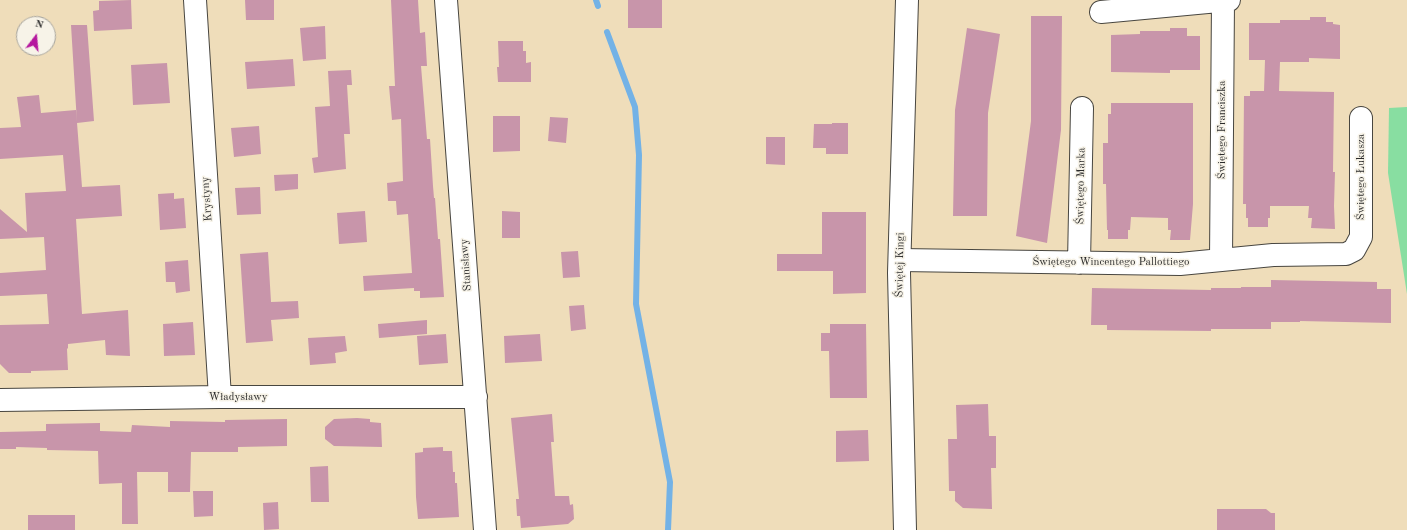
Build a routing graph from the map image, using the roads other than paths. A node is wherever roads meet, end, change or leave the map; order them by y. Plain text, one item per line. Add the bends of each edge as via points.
1 (195, 0) edge
2 (446, 0) edge
3 (907, 0) edge
4 (1226, 0) edge
5 (1101, 12) dead end
6 (1082, 108) dead end
7 (1361, 118) dead end
8 (1360, 237) joint
9 (1221, 259) junction
10 (900, 260) junction
11 (1079, 263) junction
12 (220, 397) junction
13 (476, 397) junction
14 (0, 400) edge
15 (485, 530) edge
16 (905, 530) edge

1 - 12 street, Krystyny
2 - 13 street, Stanisławy
3 - 10 street, Świętej Kingi
4 - 5 street
4 - 9 street, Świętego Franciszka
6 - 11 street, Świętego Marka
7 - 8 street, Świętego Łukasza
8 - 9 street, Świętego Wincentego Pallottiego via 1354,250 1346,254
9 - 11 street, Świętego Wincentego Pallottiego via 1180,264
10 - 11 street, Świętego Wincentego Pallottiego
10 - 16 street, Świętej Kingi
12 - 13 street, Władysławy
12 - 14 street, Władysławy
13 - 15 street, Stanisławy

